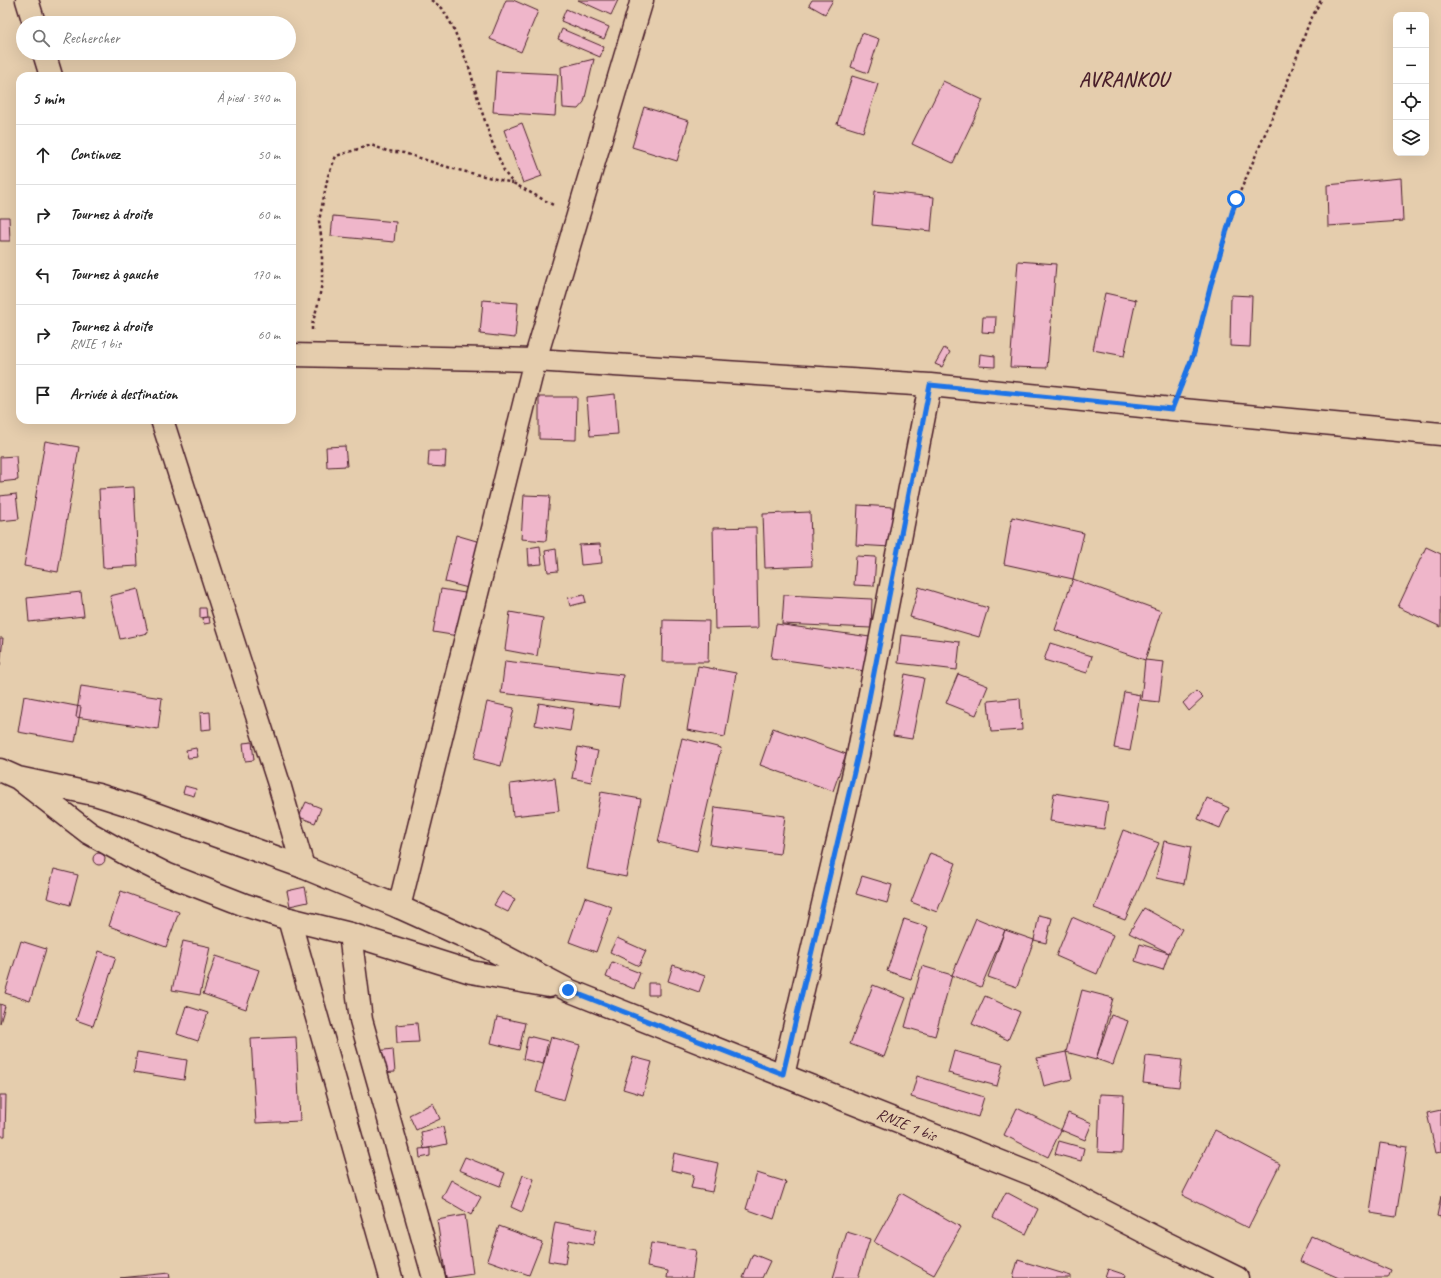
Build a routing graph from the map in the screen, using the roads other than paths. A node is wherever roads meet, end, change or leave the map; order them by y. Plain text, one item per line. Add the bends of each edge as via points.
1 (27, 0) edge
2 (642, 0) edge
3 (32, 16) edge
4 (46, 60) edge
5 (51, 72) edge
6 (302, 355) edge
7 (535, 360) junction
8 (930, 385) junction
9 (163, 424) edge
10 (1441, 434) edge
11 (9, 774) edge
12 (302, 867) junction
13 (399, 907) junction
14 (290, 919) junction
15 (350, 934) junction
16 (568, 990) junction
17 (783, 1074) junction
18 (392, 1278) edge
19 (434, 1278) edge
20 (1237, 1278) edge

1 - 3 street
2 - 7 street
4 - 5 street
6 - 7 street
7 - 8 street
7 - 13 street
8 - 10 street
8 - 17 street via 858,755
9 - 12 street via 279,784
11 - 12 street via 98,795
11 - 14 street via 89,833 128,855 168,875 245,905
12 - 13 street
13 - 16 street via 481,944
14 - 15 street
14 - 18 street
15 - 16 street via 471,972
15 - 19 street via 361,1020
16 - 17 street, RNIE 1 bis
17 - 20 street, RNIE 1 bis via 1034,1175

